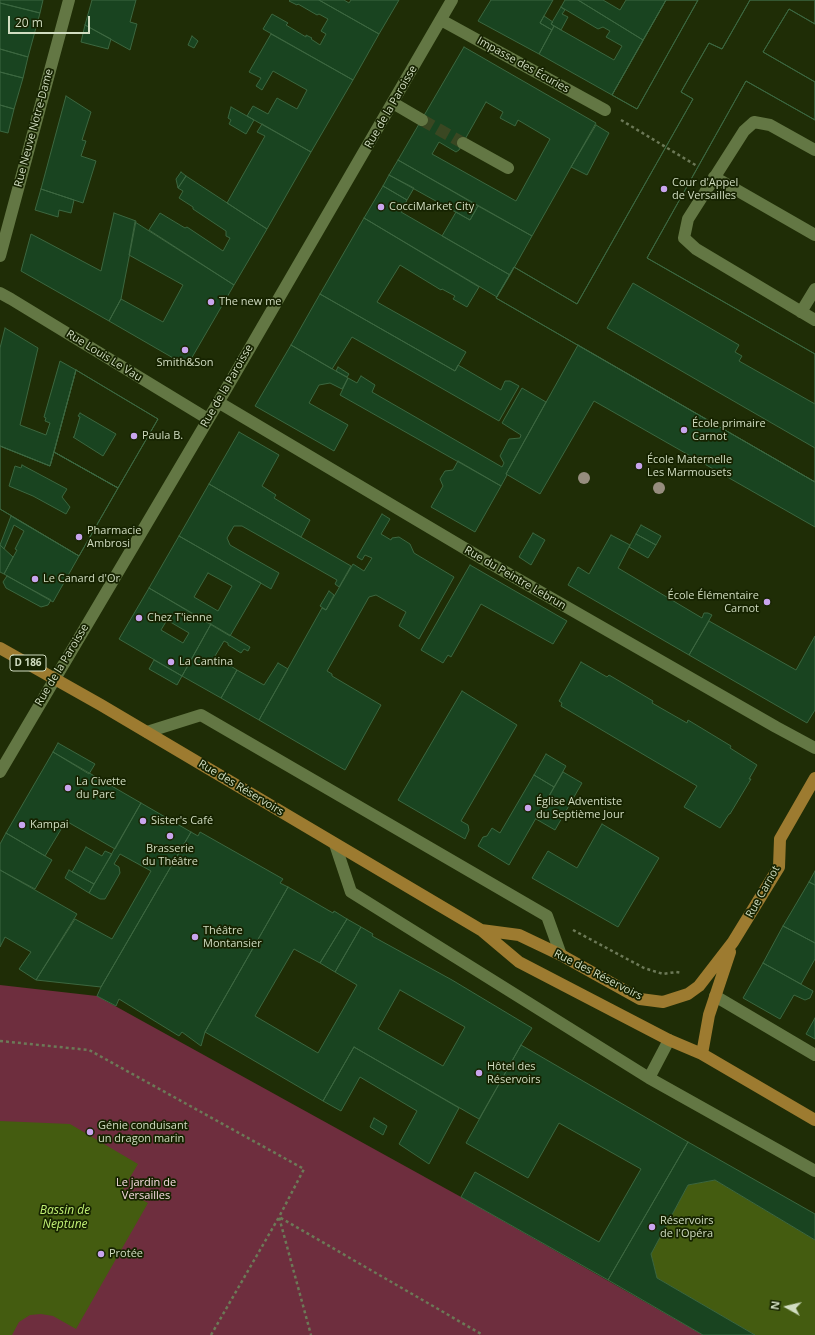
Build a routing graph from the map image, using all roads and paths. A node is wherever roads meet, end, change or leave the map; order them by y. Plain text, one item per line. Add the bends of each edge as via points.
1 (69, 0) edge
2 (452, 0) edge
3 (441, 20) junction
4 (393, 103) junction
5 (605, 110) joint
6 (422, 120) tunnel mouth
7 (463, 143) tunnel mouth
8 (815, 150) edge
9 (508, 168) dead end
10 (714, 177) junction
11 (815, 235) edge
12 (0, 256) edge
13 (815, 289) edge
14 (0, 293) edge
15 (801, 312) junction
16 (815, 320) edge
17 (218, 402) junction
18 (208, 419) junction
19 (0, 648) edge
20 (55, 678) junction
21 (147, 732) junction
22 (815, 748) edge
23 (0, 772) edge
24 (815, 778) edge
25 (335, 844) junction
26 (547, 916) junction
27 (481, 930) junction
28 (734, 942) junction
29 (561, 955) junction
30 (706, 978) junction
31 (715, 996) junction
32 (669, 1040) junction
33 (0, 1041) edge
34 (702, 1054) junction
35 (815, 1055) edge
36 (649, 1078) junction
37 (815, 1120) edge
38 (815, 1171) edge
39 (279, 1217) junction
40 (211, 1335) edge
41 (311, 1335) edge
42 (483, 1335) edge

1 - 12 street, Rue Neuve Notre-Dame
2 - 3 street, Rue de la Paroisse / D 186
3 - 4 street, Rue de la Paroisse / D 186
3 - 5 street, Impasse des Écuries
4 - 6 street
4 - 17 street, Rue de la Paroisse / D 186
5 - 10 path
7 - 9 street
8 - 10 street via 770,125 754,122 744,131
10 - 11 street
10 - 15 street via 688,219 684,238 696,249
13 - 15 street
14 - 18 street, Rue Louis Le Vau
15 - 16 street
17 - 18 street, Rue de la Paroisse / D 186
17 - 22 street, Rue du Peintre Lebrun via 481,558
18 - 20 street, Rue de la Paroisse / D 186
19 - 20 main road, Rue des Réservoirs / D 186
20 - 21 main road, Rue des Réservoirs
20 - 23 street, Rue de la Paroisse
21 - 25 main road, Rue des Réservoirs
21 - 26 street via 201,715
24 - 28 main road, Rue Carnot via 780,839 780,867
25 - 27 main road, Rue des Réservoirs
25 - 36 street via 350,892
26 - 29 street
26 - 30 path via 644,968 663,974 676,972
27 - 29 main road, Rue des Réservoirs via 519,935
27 - 32 main road, Rue des Réservoirs via 519,962
28 - 30 main road, Rue Carnot
28 - 31 main road
29 - 30 main road, Rue des Réservoirs via 640,999 663,1002 688,994
31 - 34 main road via 706,1027
31 - 35 street
32 - 34 main road, Rue des Réservoirs
32 - 36 street
33 - 39 path via 89,1050 304,1169
34 - 37 main road, Rue des Réservoirs
36 - 38 street
39 - 40 path
39 - 41 path
39 - 42 path

